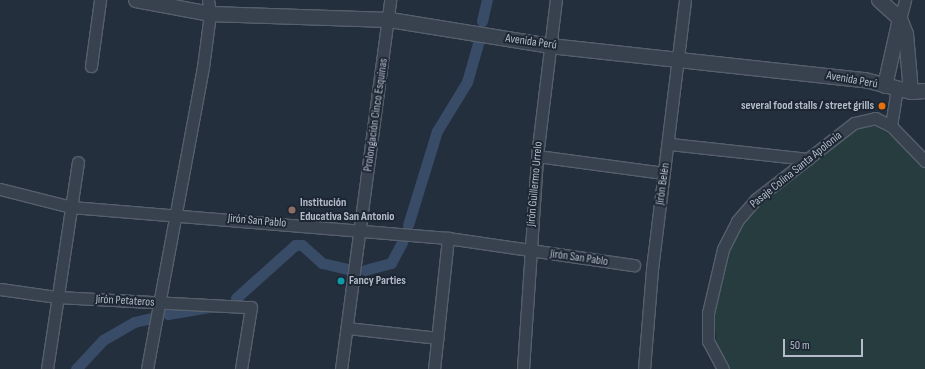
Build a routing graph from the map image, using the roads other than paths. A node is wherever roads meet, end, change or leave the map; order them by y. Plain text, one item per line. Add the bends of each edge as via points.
1 (100, 0) edge
2 (136, 0) edge
3 (208, 0) edge
4 (390, 0) edge
5 (556, 0) edge
6 (685, 0) edge
7 (877, 0) edge
8 (905, 0) edge
9 (210, 14) junction
10 (900, 19) junction
11 (390, 20) junction
12 (550, 46) junction
13 (678, 59) junction
14 (91, 66) dead end
15 (891, 87) junction
16 (918, 92) edge
17 (891, 126) junction
18 (670, 144) junction
19 (537, 156) junction
20 (808, 159) junction
21 (925, 161) edge
22 (78, 162) dead end
23 (664, 173) junction
24 (0, 189) edge
25 (71, 206) junction
26 (175, 213) junction
27 (360, 230) junction
28 (448, 238) junction
29 (529, 251) junction
30 (634, 265) dead end
31 (0, 289) edge
32 (57, 297) junction
33 (158, 302) junction
34 (347, 328) junction
35 (437, 338) junction
36 (47, 369) edge
37 (148, 369) edge
38 (241, 369) edge
39 (341, 369) edge
40 (434, 369) edge
41 (523, 369) edge
42 (644, 369) edge
43 (723, 369) edge

1 - 14 street
2 - 9 street, Avenida Perú
3 - 9 street
4 - 11 street, Prolongación Cinco Esquinas
5 - 12 street, Jirón Guillermo Urrelo
6 - 13 street, Jirón Belén
7 - 10 street
8 - 10 street
9 - 11 street, Avenida Perú
9 - 26 street
10 - 15 street
10 - 16 street via 906,34
11 - 12 street, Avenida Perú
11 - 27 street, Prolongación Cinco Esquinas
12 - 13 street, Avenida Perú
12 - 19 street, Jirón Guillermo Urrelo
13 - 15 street, Avenida Perú via 865,80
13 - 18 street, Jirón Belén
15 - 16 street, Avenida Perú
15 - 17 street
17 - 20 street, Pasaje Colina Santa Apolonia via 875,118 854,123
17 - 21 street, Pasaje Colina Santa Apolonia
18 - 20 street
18 - 23 street, Jirón Belén
19 - 23 street
19 - 29 street, Jirón Guillermo Urrelo
20 - 43 street, Pasaje Colina Santa Apolonia via 756,199 737,221 723,249 708,313 708,341
22 - 25 street
23 - 42 street, Jirón Belén
24 - 25 street, Jirón San Pablo
25 - 26 street, Jirón San Pablo
25 - 32 street
26 - 27 street, Jirón San Pablo
26 - 33 street
27 - 28 street, Jirón San Pablo
27 - 34 street, Prolongación Cinco Esquinas
28 - 29 street, Jirón San Pablo
28 - 35 street
29 - 30 street, Jirón San Pablo
29 - 41 street, Jirón Guillermo Urrelo
31 - 32 street, Jirón Petateros
32 - 33 street, Jirón Petateros
32 - 36 street
33 - 37 street
33 - 38 street, Jirón Petateros via 251,307
34 - 35 street
34 - 39 street, Prolongación Cinco Esquinas
35 - 40 street

